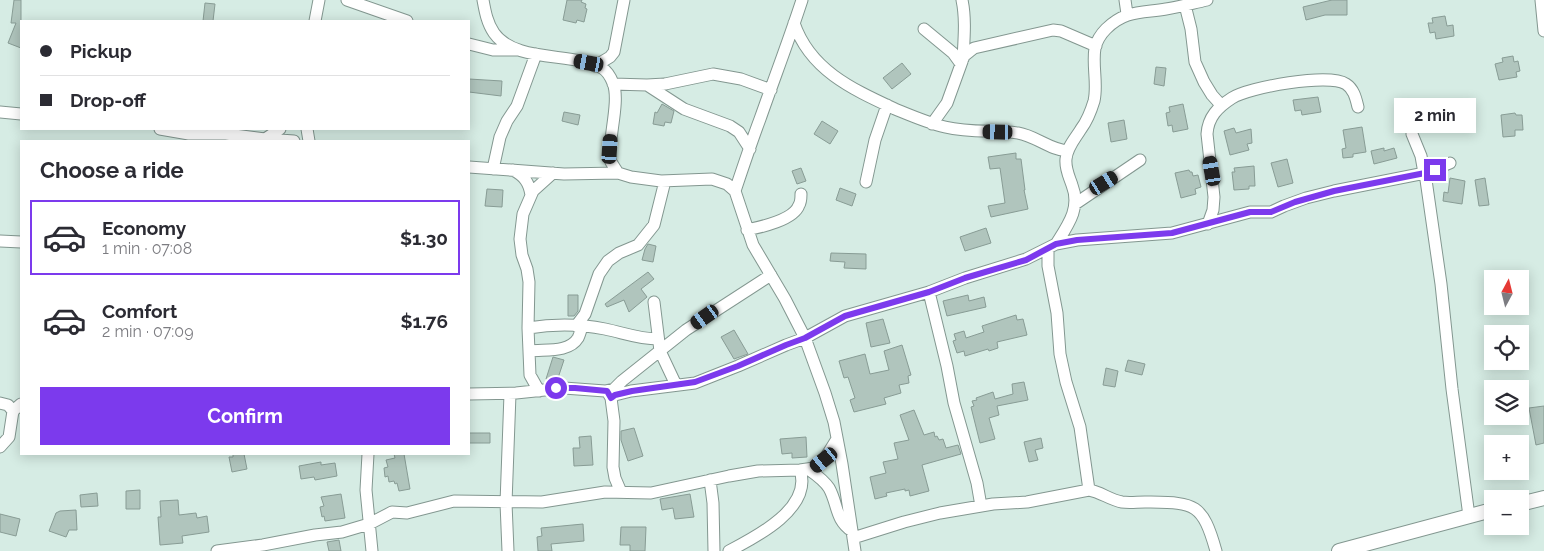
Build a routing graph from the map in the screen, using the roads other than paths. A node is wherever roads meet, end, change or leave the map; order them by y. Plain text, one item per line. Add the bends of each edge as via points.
1 (319, 0) edge
2 (347, 0) edge
3 (483, 0) edge
4 (624, 0) edge
5 (802, 0) edge
6 (962, 0) edge
7 (1125, 0) edge
8 (1207, 0) edge
9 (1542, 0) edge
10 (1185, 5) junction
11 (1127, 14) junction
12 (315, 20) edge
13 (404, 20) edge
14 (794, 23) junction
15 (924, 30) dead end
16 (1544, 30) edge
17 (470, 44) edge
18 (1096, 46) junction
19 (523, 51) junction
20 (536, 54) junction
21 (962, 62) junction
22 (595, 66) junction
23 (613, 84) junction
24 (647, 86) junction
25 (771, 90) junction
26 (887, 105) junction
27 (1221, 105) junction
28 (1358, 108) dead end
29 (0, 112) edge
30 (20, 114) edge
31 (932, 124) junction
32 (166, 130) edge
33 (278, 130) edge
34 (1412, 134) dead end
35 (249, 139) edge
36 (265, 139) junction
37 (280, 140) edge
38 (750, 149) junction
39 (1068, 151) junction
40 (1140, 160) dead end
41 (1450, 164) dead end
42 (470, 167) edge
43 (493, 169) junction
44 (513, 170) junction
45 (554, 173) junction
46 (618, 173) junction
47 (1424, 173) junction
48 (665, 181) junction
49 (866, 182) dead end
50 (734, 191) junction
51 (801, 194) dead end
52 (531, 195) junction
53 (1076, 204) junction
54 (1208, 224) junction
55 (747, 230) junction
56 (0, 241) edge
57 (20, 242) edge
58 (1052, 247) junction
59 (771, 276) junction
60 (929, 292) junction
61 (654, 302) dead end
62 (579, 326) junction
63 (528, 328) junction
64 (805, 338) junction
65 (659, 345) junction
66 (530, 351) junction
67 (530, 375) junction
68 (676, 385) junction
69 (539, 390) junction
70 (513, 393) junction
71 (470, 394) edge
72 (609, 395) junction
73 (0, 403) edge
74 (17, 407) edge
75 (837, 439) junction
76 (0, 447) edge
77 (368, 455) edge
78 (804, 469) junction
79 (710, 480) junction
80 (1089, 490) junction
81 (621, 492) junction
82 (1544, 498) edge
83 (1529, 502) edge
84 (506, 503) junction
85 (981, 506) junction
86 (1484, 512) edge
87 (1469, 516) junction
88 (369, 524) junction
89 (852, 535) junction
90 (263, 548) edge
91 (217, 551) edge
92 (372, 551) edge
93 (508, 551) edge
94 (714, 551) edge
95 (730, 551) edge
96 (855, 551) edge
97 (1216, 551) edge
98 (1339, 551) edge

1 - 12 street
2 - 13 street
3 - 19 street via 488,24 495,34 508,45
4 - 22 street via 614,52
5 - 14 street
6 - 21 street
7 - 11 street
8 - 10 street
9 - 16 street
10 - 11 street
10 - 27 street via 1195,62 1204,82
11 - 18 street via 1114,21
14 - 25 street
14 - 26 street via 799,38 821,65
15 - 21 street
17 - 19 street via 494,50
18 - 21 street via 1053,30 974,48
18 - 39 street via 1094,100
19 - 20 street
20 - 22 street
20 - 43 street via 517,106 500,137
21 - 31 street via 947,103
22 - 23 street via 603,69
23 - 24 street
23 - 46 street via 616,92 610,156
24 - 25 street via 713,74 742,79
24 - 38 street via 684,109 730,126
25 - 38 street
26 - 31 street
26 - 49 street
27 - 28 street via 1234,96 1258,88 1320,79 1339,81 1352,89
27 - 54 street via 1207,126 1214,198
29 - 30 street
31 - 39 street via 1018,134 1060,151
32 - 35 street
33 - 36 street
34 - 47 street
35 - 36 street
36 - 37 street
38 - 50 street
39 - 53 street via 1066,167
40 - 53 street
41 - 47 street
42 - 43 street
43 - 44 street
44 - 45 street
44 - 52 street via 524,177
45 - 46 street
45 - 52 street
46 - 48 street
47 - 54 street via 1334,191 1271,212 1250,212
47 - 87 street
48 - 50 street via 712,179 727,184
48 - 62 street via 654,225 638,245 619,253 598,274
50 - 55 street
51 - 55 street via 800,205 790,215
52 - 63 street via 523,214 520,240 529,282
53 - 58 street via 1072,219
54 - 58 street via 1172,233 1077,240
55 - 59 street
56 - 57 street
58 - 60 street via 1026,260
58 - 80 street via 1048,266 1057,313 1060,354 1080,428
59 - 64 street
59 - 65 street
60 - 64 street via 845,316
60 - 85 street
61 - 65 street
62 - 63 street
62 - 65 street via 604,329
62 - 66 street via 578,338 569,346
63 - 66 street
64 - 68 street via 695,382
64 - 75 street
65 - 68 street
65 - 72 street
66 - 67 street
67 - 69 street
67 - 70 street
68 - 72 street
69 - 70 street
69 - 72 street via 564,388
70 - 71 street
70 - 84 street
72 - 81 street via 614,420 613,467
73 - 74 street
74 - 76 street via 9,436
75 - 78 street via 824,460 814,468
75 - 89 street
77 - 88 street
78 - 79 street via 758,471
78 - 89 street via 822,479 829,488 840,519
78 - 95 street via 798,496 790,510 763,533
79 - 81 street via 651,493
79 - 94 street
80 - 85 street via 1027,502
80 - 97 street via 1121,502 1165,502 1193,507 1204,518
81 - 84 street
82 - 83 street
84 - 88 street via 454,501 407,513 392,512
84 - 93 street
85 - 89 street
86 - 87 street
87 - 98 street
88 - 90 street
88 - 92 street
89 - 96 street
90 - 91 street

